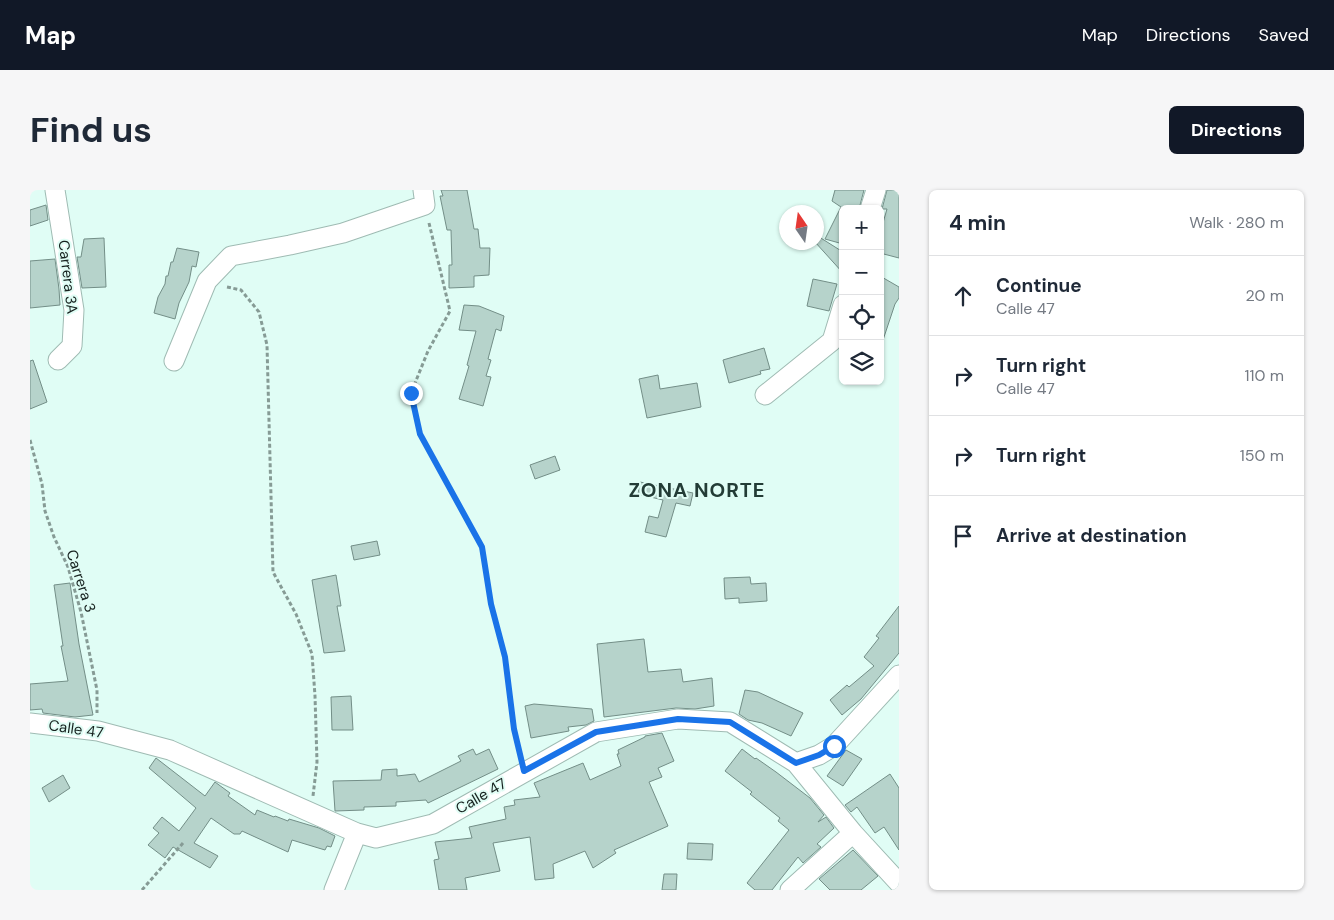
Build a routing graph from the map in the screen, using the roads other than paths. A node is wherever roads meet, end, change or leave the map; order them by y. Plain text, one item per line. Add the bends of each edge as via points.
1 (56, 190) edge
2 (876, 190) edge
3 (424, 198) edge
4 (871, 205) edge
5 (839, 317) edge
6 (58, 360) dead end
7 (174, 361) dead end
8 (765, 395) dead end
9 (899, 676) edge
10 (30, 723) edge
11 (796, 763) junction
12 (852, 832) junction
13 (357, 833) junction
14 (899, 883) edge
15 (334, 890) edge
16 (790, 890) edge

1 - 6 street, Carrera 3A via 74,310 72,346
2 - 4 street
3 - 7 street via 342,234 232,256 207,281
5 - 8 street via 832,341
9 - 11 street via 834,746
10 - 13 street, Calle 47 via 98,731 170,750
11 - 12 street, Calle 47
11 - 13 street, Calle 47 via 730,722 678,719 596,732 433,824 376,838
12 - 14 street, Calle 47
12 - 16 street
13 - 15 street

